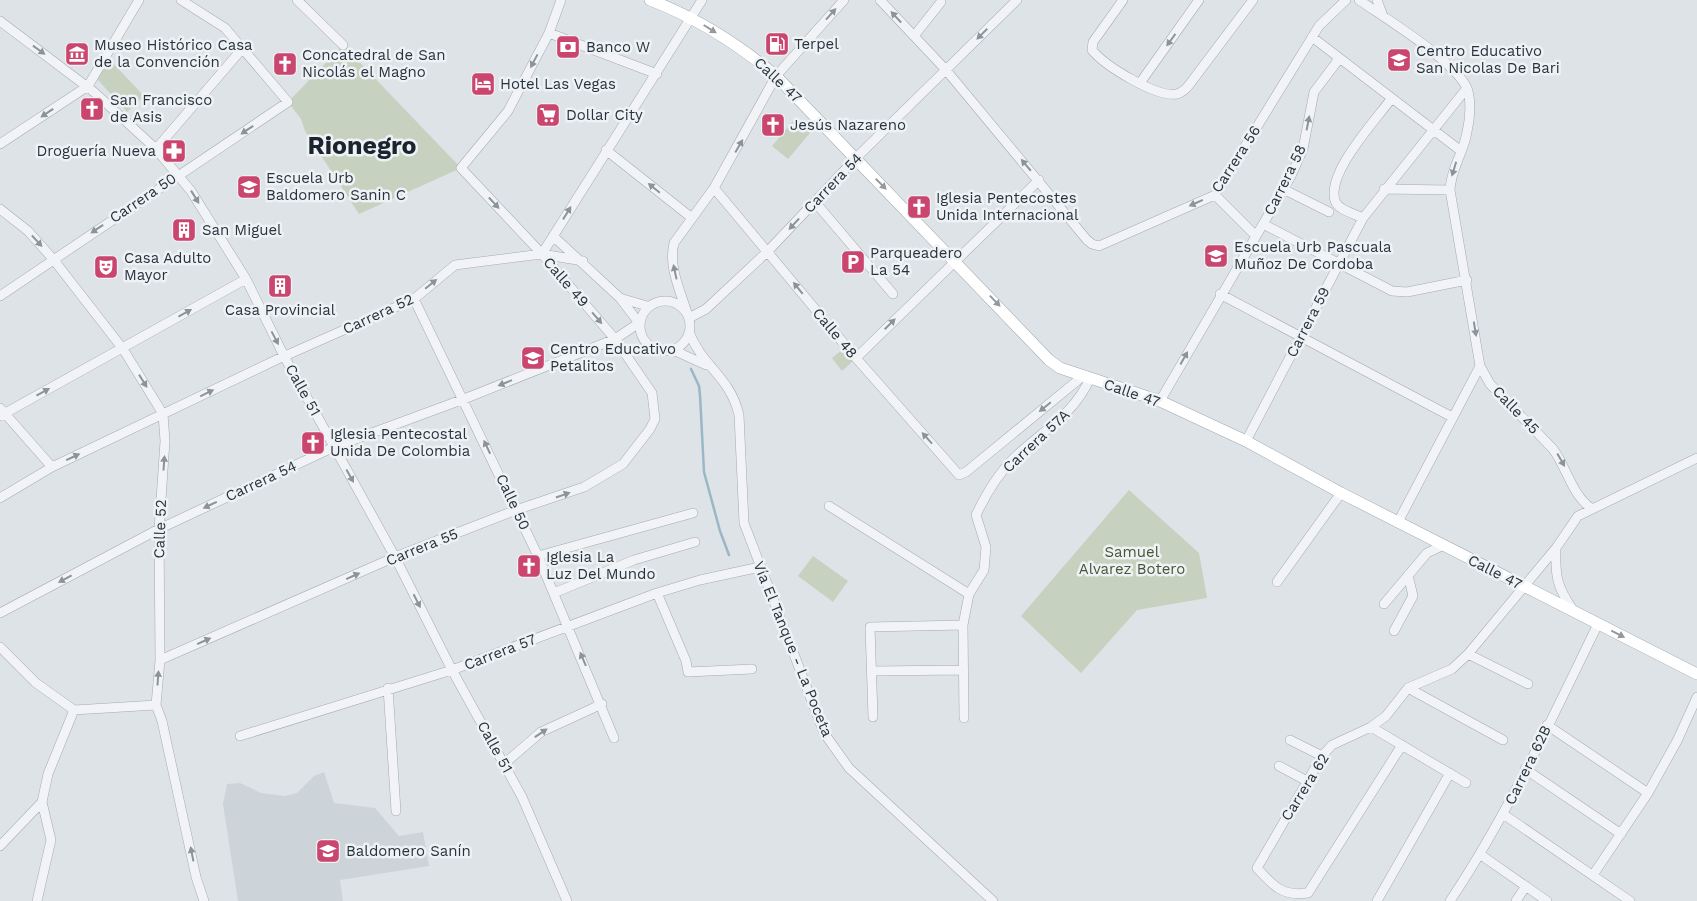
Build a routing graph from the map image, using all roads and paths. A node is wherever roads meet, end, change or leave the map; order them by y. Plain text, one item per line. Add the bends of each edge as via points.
1 (139, 0) edge
2 (181, 0) edge
3 (297, 0) edge
4 (561, 0) edge
5 (650, 0) edge
6 (702, 0) edge
7 (844, 0) edge
8 (880, 0) edge
9 (1017, 0) edge
10 (1123, 0) edge
11 (1199, 0) edge
12 (1253, 0) edge
13 (1328, 0) edge
14 (1346, 0) edge
15 (1359, 0) edge
16 (1377, 0) edge
17 (941, 2) dead end
18 (1337, 6) junction
19 (1383, 17) junction
20 (693, 18) junction
21 (0, 22) edge
22 (549, 33) junction
23 (914, 36) junction
24 (1312, 37) junction
25 (343, 45) dead end
26 (242, 49) junction
27 (1339, 59) junction
28 (946, 70) junction
29 (657, 74) junction
30 (776, 76) junction
31 (1140, 82) junction
32 (88, 86) junction
33 (1467, 88) junction
34 (1391, 99) junction
35 (1432, 130) junction
36 (0, 144) edge
37 (156, 149) junction
38 (606, 150) junction
39 (1461, 151) junction
40 (856, 159) junction
41 (180, 174) junction
42 (1039, 180) junction
43 (714, 188) junction
44 (1283, 189) junction
45 (1384, 189) junction
46 (1450, 190) junction
47 (1215, 195) junction
48 (815, 202) junction
49 (0, 209) edge
50 (1329, 212) dead end
51 (692, 218) junction
52 (1363, 218) junction
53 (1264, 224) junction
54 (553, 236) junction
55 (1256, 236) junction
56 (768, 252) junction
57 (542, 254) junction
58 (53, 259) junction
59 (955, 260) junction
60 (583, 261) junction
61 (1338, 263) junction
62 (246, 280) junction
63 (1467, 280) junction
64 (893, 294) dead end
65 (1220, 294) junction
66 (0, 296) edge
67 (620, 298) junction
68 (414, 299) junction
69 (648, 306) junction
70 (689, 317) junction
71 (639, 323) junction
72 (689, 332) junction
73 (641, 336) junction
74 (1301, 338) junction
75 (615, 339) junction
76 (123, 349) junction
77 (673, 350) junction
78 (284, 356) junction
79 (856, 358) junction
80 (1480, 366) junction
81 (712, 369) junction
82 (1083, 379) junction
83 (464, 399) junction
84 (1160, 401) junction
85 (655, 408) joint
86 (2, 412) edge
87 (163, 414) junction
88 (1452, 417) junction
89 (1246, 441) junction
90 (334, 447) junction
91 (1697, 458) edge
92 (52, 467) junction
93 (1341, 493) junction
94 (0, 498) edge
95 (1581, 501) junction
96 (828, 506) dead end
97 (1592, 508) junction
98 (516, 510) junction
99 (693, 513) dead end
100 (1578, 516) junction
101 (1398, 522) junction
102 (159, 529) junction
103 (1431, 539) junction
104 (695, 542) dead end
105 (1444, 545) junction
106 (1556, 548) junction
107 (1427, 553) junction
108 (538, 556) junction
109 (395, 557) junction
110 (760, 567) junction
111 (1408, 575) junction
112 (1277, 582) dead end
113 (1522, 586) junction
114 (554, 593) junction
115 (657, 593) junction
116 (969, 594) junction
117 (1384, 604) dead end
118 (1574, 612) junction
119 (0, 613) edge
120 (1598, 624) junction
121 (963, 625) junction
122 (568, 626) junction
123 (1394, 630) dead end
124 (0, 647) edge
125 (1468, 654) junction
126 (160, 660) junction
127 (752, 669) dead end
128 (452, 670) junction
129 (963, 670) junction
130 (872, 672) junction
131 (1697, 674) edge
132 (1528, 684) dead end
133 (388, 688) junction
134 (1408, 688) junction
135 (1697, 697) edge
136 (156, 704) junction
137 (602, 704) junction
138 (74, 710) junction
139 (873, 717) dead end
140 (964, 718) dead end
141 (1547, 725) junction
142 (1371, 727) junction
143 (240, 736) dead end
144 (614, 738) dead end
145 (1290, 740) dead end
146 (1503, 740) dead end
147 (1402, 745) junction
148 (1322, 756) junction
149 (504, 764) junction
150 (1279, 766) dead end
151 (1525, 769) junction
152 (1450, 773) junction
153 (1307, 781) junction
154 (1466, 783) dead end
155 (1648, 794) junction
156 (42, 802) junction
157 (396, 812) dead end
158 (1503, 814) junction
159 (1621, 834) junction
160 (0, 846) edge
161 (1481, 855) junction
162 (1593, 875) junction
163 (1526, 886) junction
164 (36, 901) edge
165 (204, 901) edge
166 (568, 901) edge
167 (993, 901) edge
168 (1377, 901) edge
169 (1450, 901) edge
170 (1516, 901) edge
171 (1547, 901) edge
172 (1630, 901) edge

1 - 32 street
2 - 26 street via 225,28
3 - 25 street
4 - 22 street
5 - 20 main road, Calle 47
6 - 20 street
30 -> 7 street
23 -> 8 street
9 -> 28 street, Carrera 54
10 - 31 street via 1098,33 1092,50 1097,57
11 -> 31 street
12 - 31 street via 1184,91 1170,94
13 - 18 street
14 - 18 street, Carrera 56
15 - 19 street
16 - 19 street
17 - 23 street
18 - 24 street, Carrera 56
19 - 33 street via 1438,57
20 - 29 street
20 -> 30 main road, Calle 47 via 749,53
21 -> 32 street, Calle 51
22 - 29 street
22 -> 57 street, Calle 49 via 508,111 461,168
23 - 28 street
24 - 27 street
24 - 47 street, Carrera 56
26 - 37 street
26 -> 41 street, Carrera 50 via 288,102
27 - 34 street
44 -> 27 street, Carrera 58 via 1304,149 1314,92
28 - 40 street, Carrera 54
42 -> 28 street
29 - 38 street
30 - 40 main road, Calle 47
43 -> 30 street
32 -> 36 street
32 - 37 street, Calle 51
33 - 35 street, Carrera 59
33 - 39 street, Calle 45 via 1467,132
34 - 35 street
34 - 52 street via 1337,176 1336,203
35 - 39 street
35 - 45 street, Carrera 59
37 - 41 street, Calle 51
51 -> 38 street
54 -> 38 street
39 -> 46 street, Calle 45
40 - 48 street, Carrera 54
40 -> 59 main road, Calle 47
41 -> 58 street, Carrera 50
41 -> 62 street, Calle 51
47 -> 42 street, Carrera 56 via 1099,246 1092,244 1079,230
42 - 59 street
43 - 51 street
43 - 56 street, Calle 48
44 - 50 street
44 - 53 street, Carrera 58
45 - 46 street
45 - 52 street, Carrera 59
46 - 63 street, Calle 45
47 - 55 street
48 -> 56 street, Carrera 54
48 - 64 street
49 -> 58 street, Calle 52
70 -> 51 street via 674,272 672,253 674,243
52 - 61 street, Carrera 59
53 - 55 street, Carrera 58
53 - 61 street
54 - 57 street
54 - 60 street
55 - 65 street, Carrera 58
56 - 70 street, Carrera 54 via 706,309
79 -> 56 street, Calle 48
57 - 60 street, Carrera 52
68 -> 57 street, Carrera 52 via 455,265
57 -> 75 street, Calle 49
58 - 66 street, Carrera 50
58 - 76 street, Calle 52
79 -> 59 street
59 -> 82 main road, Calle 47 via 1050,360
60 - 67 street
61 - 63 street via 1392,291
61 - 74 street, Carrera 59
76 -> 62 street
62 -> 78 street, Calle 51
63 -> 80 street, Calle 45
65 - 74 street
84 -> 65 street, Carrera 58
67 - 69 street via 635,305
67 - 71 street
68 - 78 street, Carrera 52
68 - 83 street, Calle 50
69 - 70 street via 667,300 680,305
69 - 71 street
70 - 72 street
71 - 73 street
71 - 75 street, Carrera 54
72 - 77 street via 683,343
72 - 81 street, Vía El Tanque - La Poceta
73 - 75 street, Carrera 54
73 - 77 street via 654,349
74 - 88 street
74 - 89 street, Carrera 59
75 -> 83 street, Carrera 54
75 - 85 street, Calle 49 via 646,382
86 -> 76 street
76 -> 87 street, Calle 52
77 - 81 street, Vía El Tanque - La Poceta
87 -> 78 street, Carrera 52
78 - 90 street, Calle 51
82 -> 79 street, Calle 48 via 959,475
80 - 88 street
80 -> 95 street, Calle 45 via 1490,384 1560,458
81 - 110 street, Vía El Tanque - La Poceta via 728,386 739,415 742,513 747,536
82 - 84 main road, Calle 47
82 - 116 street, Carrera 57A via 1082,394 1071,410 1014,459 993,482 976,515 986,547 984,570
83 - 90 street, Carrera 54
98 -> 83 street, Calle 50
84 - 89 main road, Calle 47
98 -> 85 street, Carrera 55 via 584,487 623,464 650,429
86 - 92 street
92 -> 87 street, Carrera 52
102 -> 87 street, Calle 52 via 165,442
88 - 101 street
89 - 93 main road, Calle 47
90 -> 102 street, Carrera 54
90 -> 109 street, Calle 51
91 - 97 street
92 - 94 street, Carrera 52
93 - 101 main road, Calle 47
93 - 112 street
95 - 97 street
95 - 100 street
96 - 116 street
97 - 100 street
98 - 108 street, Calle 50
98 - 109 street, Carrera 55
99 - 108 street
100 - 106 street
101 - 103 main road, Calle 47
102 -> 119 street, Carrera 54
102 - 126 street, Calle 52
103 - 105 main road, Calle 47
103 - 107 street
104 - 114 street via 634,560
105 - 107 street
105 - 113 main road, Calle 47
106 - 113 street
106 - 118 street via 1555,573 1560,591
107 - 111 street
108 - 114 street, Calle 50
126 -> 109 street, Carrera 55
109 -> 128 street, Calle 51
110 - 115 street, Carrera 57
110 - 167 street, Vía El Tanque - La Poceta via 818,721 834,750 868,787
111 - 117 street
111 - 123 street via 1413,596
113 - 118 main road, Calle 47
113 - 125 street, Carrera 62
114 - 122 street, Calle 50
115 - 122 street, Carrera 57
115 - 127 street via 688,672
116 - 121 street, Carrera 57A
118 - 120 main road, Calle 47
120 -> 131 main road, Calle 47
120 - 141 street, Carrera 62B
121 - 129 street, Carrera 57A
121 - 130 street via 870,627
122 - 128 street, Carrera 57
137 -> 122 street, Calle 50
124 - 138 street via 36,683
125 - 132 street
125 - 134 street, Carrera 62 via 1452,669
136 -> 126 street, Calle 52
128 - 133 street, Carrera 57
128 - 149 street, Calle 51
129 - 130 street
129 - 140 street, Carrera 57A
130 - 139 street
133 - 143 street, Carrera 57
133 - 157 street
134 - 142 street, Carrera 62 via 1386,716
134 - 146 street
135 - 155 street
136 - 138 street
165 -> 136 street, Calle 52
137 - 144 street, Calle 50
149 -> 137 street via 541,732
138 - 156 street via 48,774
141 - 151 street, Carrera 62B
141 - 155 street
142 - 147 street
142 - 148 street, Carrera 62 via 1332,745
145 - 148 street
147 - 152 street
147 - 153 street, Carrera 62 via 1308,893 1293,896 1272,885 1257,868
148 - 153 street, Carrera 62
149 - 166 street, Calle 51
150 - 153 street
151 - 158 street, Carrera 62B
151 - 159 street
152 - 154 street
152 - 168 street
155 - 159 street
156 - 160 street
156 - 164 street via 51,840
158 - 161 street, Carrera 62B
158 - 162 street
159 - 162 street
161 - 163 street
161 - 169 street, Carrera 62B
162 - 172 street
163 - 170 street
163 - 171 street

